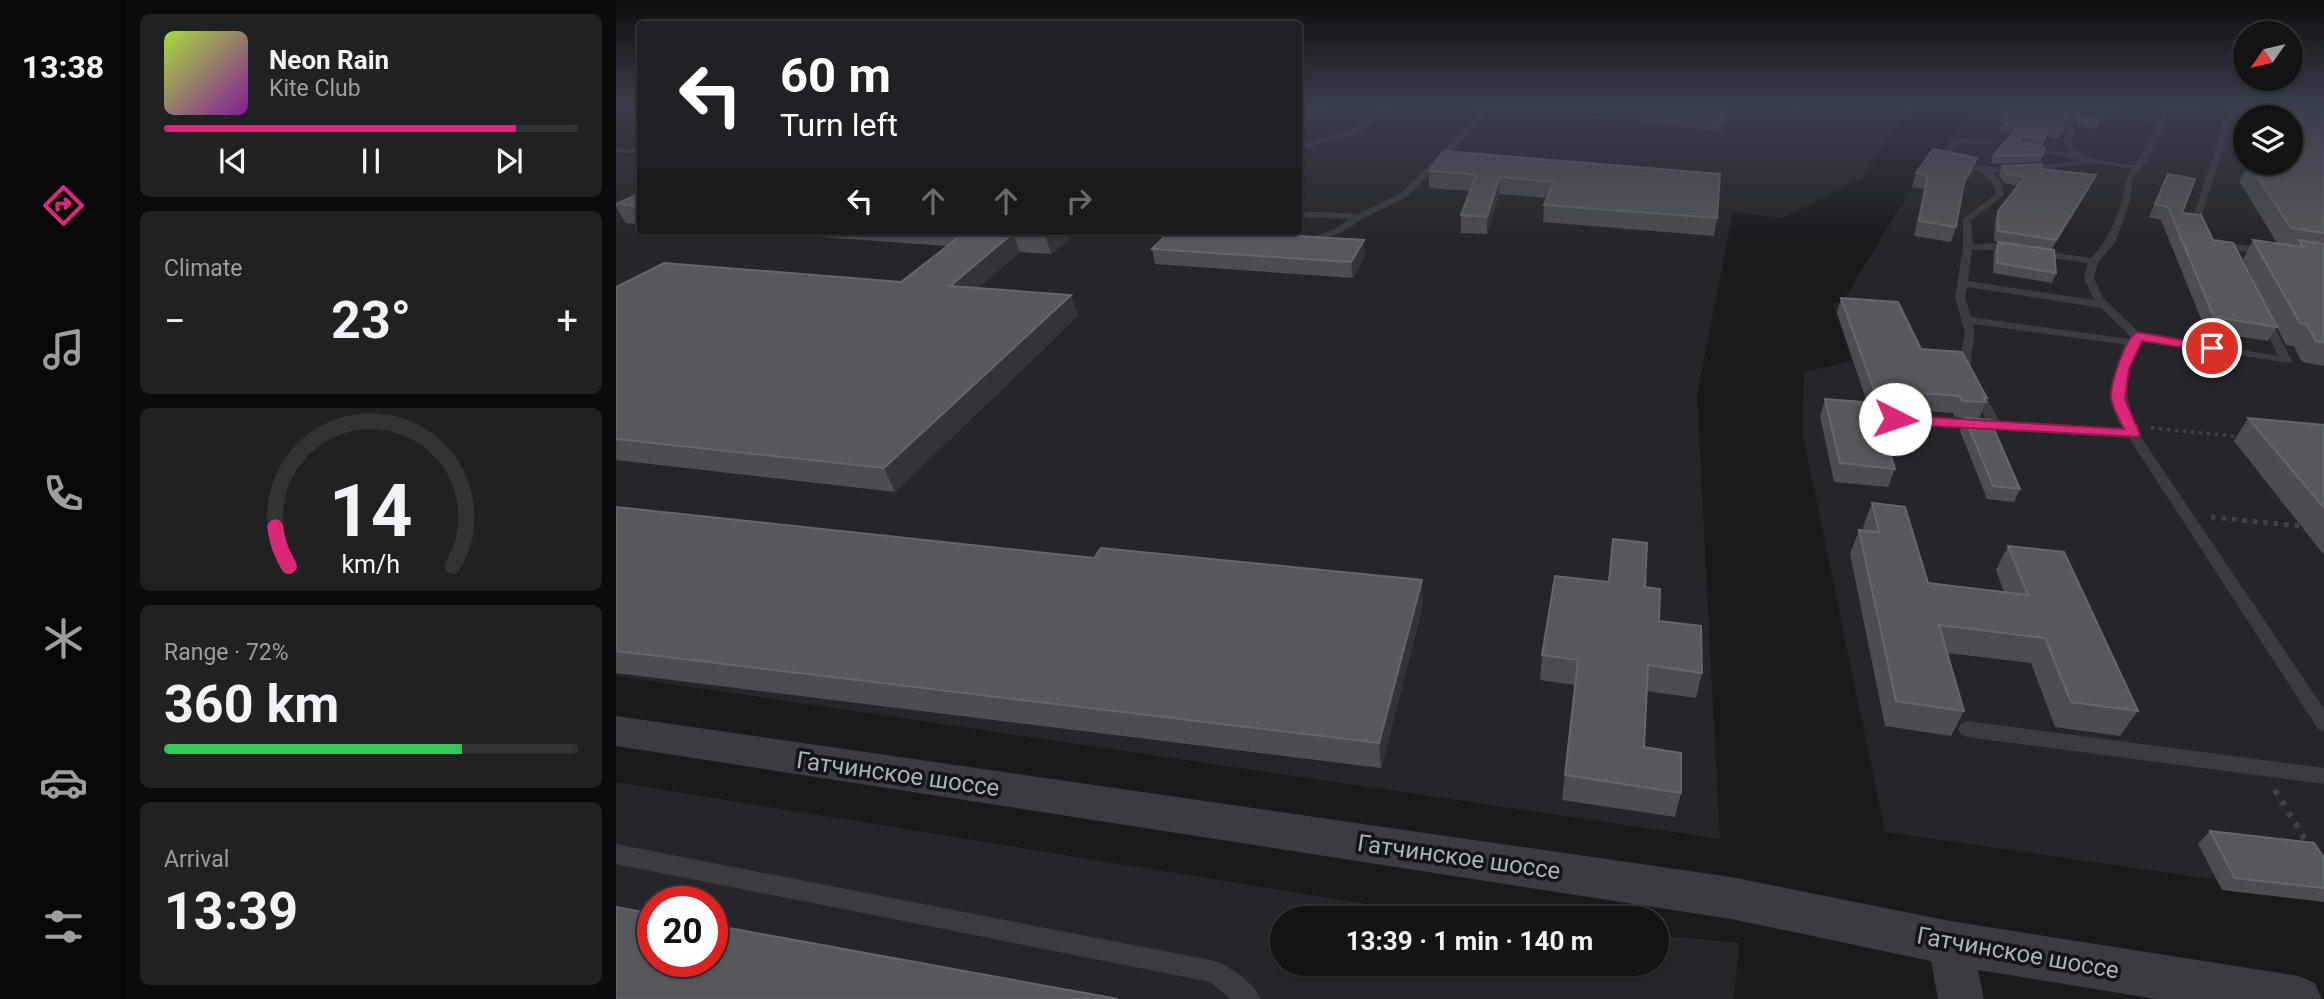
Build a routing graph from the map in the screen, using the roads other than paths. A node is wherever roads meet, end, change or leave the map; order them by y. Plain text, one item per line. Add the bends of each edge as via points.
1 (1447, 151) edge
2 (1948, 151) edge
3 (2038, 151) edge
4 (2072, 151) edge
5 (2146, 151) edge
6 (2218, 151) edge
7 (2095, 161) junction
8 (1983, 167) junction
9 (2137, 168) junction
10 (1302, 214) edge
11 (1359, 217) junction
12 (2207, 237) edge
13 (1291, 244) edge
14 (1968, 248) junction
15 (2283, 253) edge
16 (2093, 261) junction
17 (2239, 269) edge
18 (1963, 283) junction
19 (2257, 303) edge
20 (2104, 305) junction
21 (1966, 320) junction
22 (2136, 340) junction
23 (1895, 419) dead end
24 (1997, 426) junction
25 (2131, 430) junction
26 (2324, 724) edge
27 (1967, 729) dead end
28 (616, 731) edge
29 (2324, 776) edge
30 (616, 854) edge
31 (1950, 943) junction
32 (1249, 999) edge
33 (1961, 999) edge
34 (2299, 999) edge

1 - 11 lane via 1404,195
2 - 8 lane via 1944,154 1951,161
3 - 7 lane
4 - 7 lane
5 - 9 lane
6 - 12 lane via 2196,220
7 - 8 lane via 2028,171
7 - 9 lane
8 - 14 lane via 1997,181 2000,195 1967,219
9 - 16 lane via 2110,243
10 - 11 lane
11 - 13 lane via 1340,230
14 - 16 lane via 1992,246
14 - 18 lane
15 - 17 lane via 2223,244
16 - 20 lane via 2089,278
18 - 20 lane
18 - 21 lane via 1960,297
19 - 22 lane via 2286,361
20 - 22 lane
21 - 22 lane
21 - 24 lane via 1970,333 1964,366
22 - 25 lane via 2123,369 2118,399
23 - 24 lane
24 - 25 lane
25 - 26 lane
27 - 29 lane
28 - 31 street, Гатчинское шоссе via 1731,898
30 - 32 lane via 1215,972
31 - 33 street
31 - 34 street, Гатчинское шоссе

